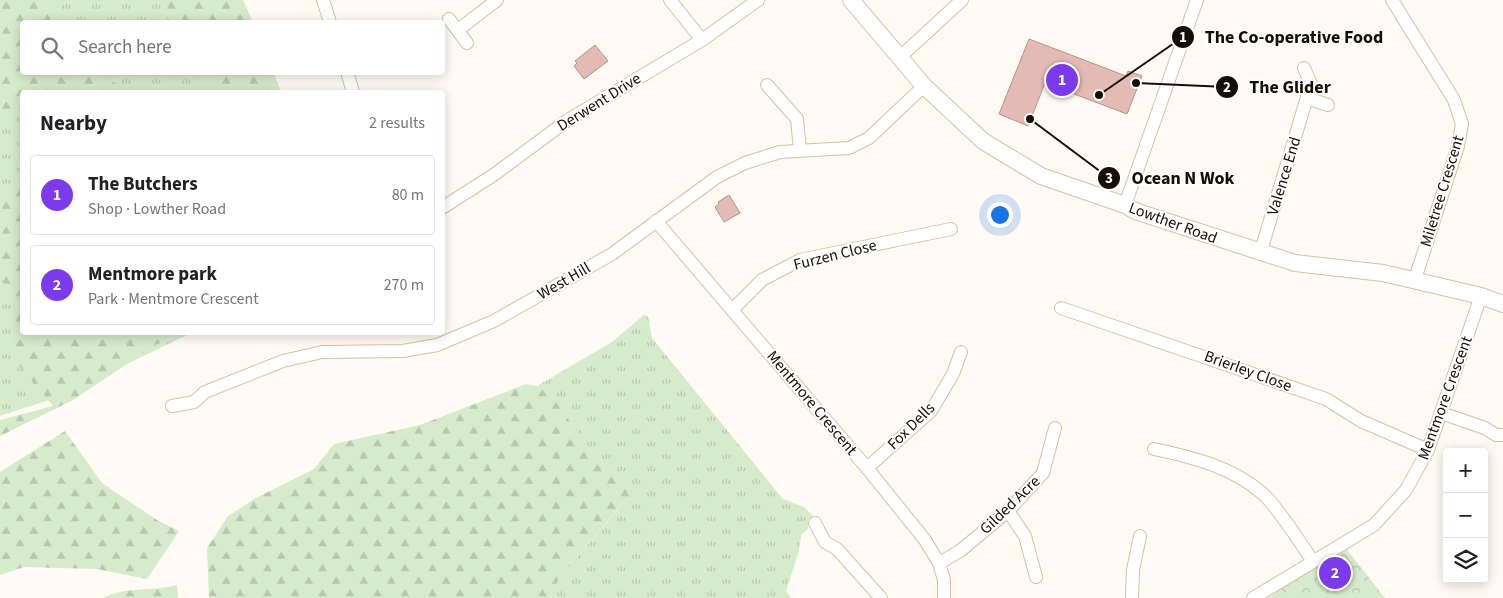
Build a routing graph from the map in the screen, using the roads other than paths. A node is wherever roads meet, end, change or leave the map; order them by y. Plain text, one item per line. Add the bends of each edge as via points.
1 (323, 0) edge
2 (497, 0) edge
3 (670, 0) edge
4 (758, 0) edge
5 (851, 0) edge
6 (962, 0) edge
7 (1197, 0) edge
8 (1392, 0) edge
9 (449, 19) dead end
10 (329, 20) edge
11 (458, 30) junction
12 (702, 40) junction
13 (467, 44) dead end
14 (899, 58) junction
15 (1304, 68) dead end
16 (348, 75) edge
17 (767, 85) dead end
18 (924, 86) junction
19 (352, 90) edge
20 (1307, 98) junction
21 (1328, 105) dead end
22 (800, 150) junction
23 (1125, 205) junction
24 (445, 206) edge
25 (656, 221) junction
26 (951, 229) dead end
27 (1260, 254) junction
28 (1415, 279) junction
29 (1481, 296) junction
30 (1503, 304) edge
31 (1061, 308) dead end
32 (732, 310) junction
33 (961, 352) dead end
34 (172, 406) dead end
35 (1441, 413) junction
36 (1055, 428) dead end
37 (1503, 435) edge
38 (1154, 449) dead end
39 (1428, 450) junction
40 (867, 468) junction
41 (1008, 512) junction
42 (815, 523) dead end
43 (1140, 536) dead end
44 (1313, 561) junction
45 (939, 563) junction
46 (1036, 577) dead end
47 (881, 598) edge
48 (944, 598) edge
49 (1132, 598) edge
50 (1253, 598) edge

1 - 10 street
2 - 11 street
3 - 12 street
4 - 12 street, Derwent Drive
5 - 14 street, Lowther Road
6 - 14 street
7 - 23 street
8 - 28 street, Miletree Crescent via 1454,100 1462,124 1458,146
9 - 11 street
11 - 13 street
12 - 24 street, Derwent Drive via 568,120
14 - 18 street, Lowther Road
15 - 20 street, Valence End via 1311,84
16 - 19 street
17 - 22 street via 797,119
18 - 22 street, West Hill via 869,138 849,148
18 - 23 street, Lowther Road via 983,140 1041,176
20 - 21 street
20 - 27 street, Valence End
22 - 25 street, West Hill via 780,152 745,163
23 - 27 street, Lowther Road
25 - 32 street, Mentmore Crescent
25 - 34 street, West Hill via 612,254 494,321 437,345 403,351 322,352 283,361 205,392 194,402
26 - 32 street, Furzen Close via 800,260 762,280
27 - 28 street, Lowther Road via 1295,263 1382,272
28 - 29 street, Lowther Road
29 - 30 street, Lowther Road
29 - 35 street, Mentmore Crescent
31 - 39 street, Brierley Close via 1326,399 1361,421
32 - 40 street, Mentmore Crescent
33 - 40 street, Fox Dells via 953,374 931,411
35 - 37 street
35 - 39 street, Mentmore Crescent
36 - 41 street, Gilded Acre via 1043,473
38 - 44 street via 1234,473 1264,494
39 - 44 street, Mentmore Crescent via 1406,490 1374,525
40 - 45 street, Mentmore Crescent via 925,540
41 - 45 street, Gilded Acre via 960,551
41 - 46 street via 1025,536
42 - 47 street via 825,542 837,549
43 - 49 street via 1132,570
44 - 50 street, Mentmore Crescent
45 - 48 street, Mentmore Crescent via 944,580

